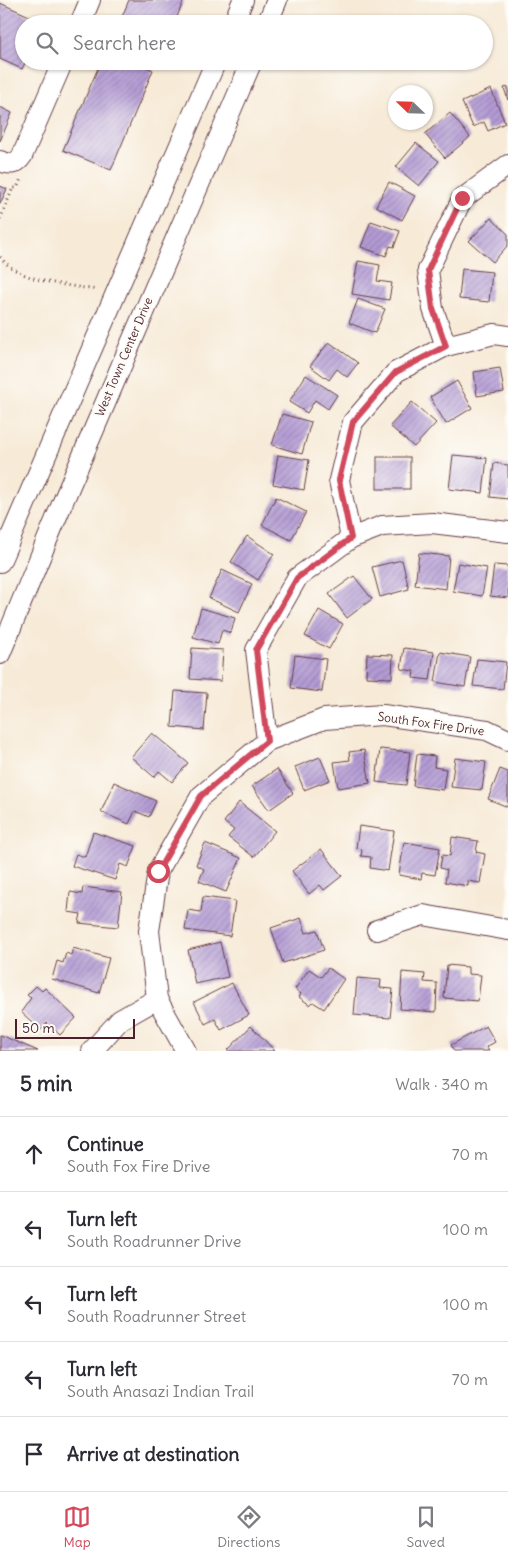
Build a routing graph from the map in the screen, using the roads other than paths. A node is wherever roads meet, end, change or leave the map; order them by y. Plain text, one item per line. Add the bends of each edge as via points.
1 (90, 0) edge
2 (243, 0) edge
3 (277, 0) edge
4 (84, 15) edge
5 (237, 15) edge
6 (271, 15) edge
7 (59, 70) edge
8 (212, 70) edge
9 (248, 70) edge
10 (9, 161) edge
11 (508, 165) edge
12 (508, 336) edge
13 (446, 346) junction
14 (508, 532) edge
15 (351, 538) junction
16 (0, 562) edge
17 (0, 654) edge
18 (508, 740) edge
19 (267, 741) junction
20 (377, 930) dead end
21 (508, 930) edge
22 (157, 999) junction
23 (92, 1051) edge
24 (186, 1051) edge

1 - 4 street
2 - 5 street
3 - 6 street
7 - 10 street
8 - 16 street
9 - 17 street, West Town Center Drive
11 - 13 street via 462,198 428,270 433,309
12 - 13 street via 494,334
13 - 15 street via 396,372 353,422 339,480
14 - 15 street via 432,523 382,526
15 - 19 street via 297,578 256,650
18 - 19 street, South Fox Fire Drive via 487,730 383,715 324,718
19 - 22 street, South Fox Fire Drive via 201,796 158,871 149,931
20 - 21 street via 423,915
22 - 23 street via 120,1020
22 - 24 street, South Fox Fire Drive

